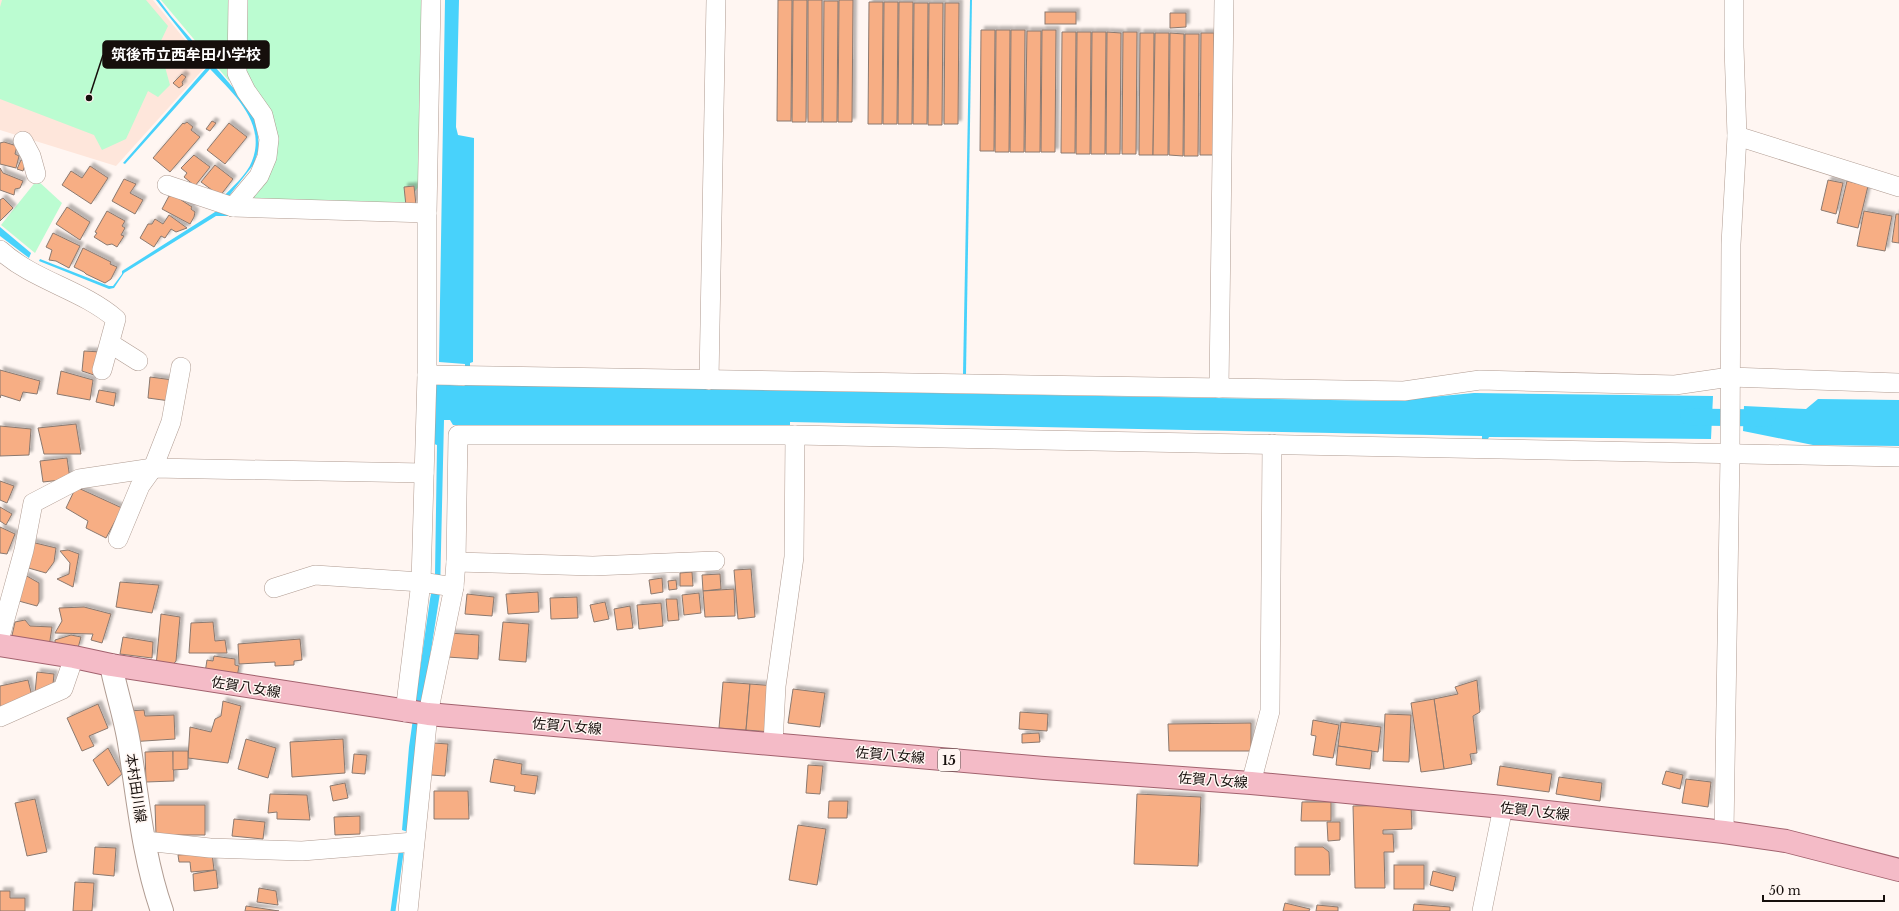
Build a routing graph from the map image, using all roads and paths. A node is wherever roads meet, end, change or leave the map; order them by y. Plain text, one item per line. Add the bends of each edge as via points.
1 (238, 0) edge
2 (431, 0) edge
3 (716, 0) edge
4 (1224, 0) edge
5 (1734, 0) edge
6 (1737, 136) junction
7 (23, 141) dead end
8 (36, 174) dead end
9 (167, 185) dead end
10 (1899, 187) edge
11 (233, 207) junction
12 (427, 213) junction
13 (0, 250) edge
14 (111, 344) junction
15 (138, 361) dead end
16 (181, 367) dead end
17 (102, 370) dead end
18 (427, 375) junction
19 (1730, 377) junction
20 (709, 380) junction
21 (1899, 383) edge
22 (1219, 388) junction
23 (795, 435) junction
24 (1272, 444) junction
25 (1730, 454) junction
26 (1899, 457) edge
27 (153, 468) junction
28 (424, 473) junction
29 (118, 539) dead end
30 (715, 561) dead end
31 (456, 562) junction
32 (421, 582) junction
33 (454, 587) junction
34 (274, 588) dead end
35 (0, 637) edge
36 (0, 644) edge
37 (74, 657) junction
38 (111, 665) junction
39 (405, 712) junction
40 (428, 714) junction
41 (0, 717) edge
42 (773, 744) junction
43 (1251, 783) junction
44 (1503, 807) junction
45 (1724, 832) junction
46 (145, 841) junction
47 (414, 842) junction
48 (1899, 870) edge
49 (162, 911) edge
50 (408, 911) edge
51 (1482, 911) edge

1 - 11 street via 237,73 246,92 263,115 269,139 259,176
2 - 12 street
3 - 20 street
4 - 22 street
5 - 6 street
6 - 10 street
6 - 19 street via 1731,244
7 - 8 street
9 - 11 street
11 - 12 street
12 - 18 street
13 - 14 street via 15,263 101,306 116,319
14 - 15 street
14 - 17 street
16 - 27 street via 171,422
18 - 20 street
18 - 28 street
19 - 21 street
19 - 22 street via 1675,385 1480,380 1404,391
19 - 25 street
20 - 22 street
23 - 24 street
23 - 31 street via 458,435
23 - 42 street via 794,557 776,686
24 - 25 street
24 - 43 street via 1270,711
25 - 26 street
25 - 45 street
27 - 28 street
27 - 29 street via 140,486
27 - 35 street via 79,479 33,503 24,550
28 - 32 street
30 - 31 street via 593,566
31 - 33 street
32 - 33 street
32 - 34 street via 315,575
32 - 39 street
33 - 40 street
36 - 37 main road, 佐賀八女線 / 15
37 - 38 main road, 佐賀八女線 / 15
37 - 41 street via 63,689
38 - 39 main road, 佐賀八女線 / 15
38 - 46 main road, 本村田川線 via 129,742
39 - 40 main road, 佐賀八女線 / 15
40 - 42 main road, 佐賀八女線 / 15
40 - 47 street
42 - 43 main road, 佐賀八女線 / 15
43 - 44 main road, 佐賀八女線 / 15
44 - 45 main road, 佐賀八女線 / 15
44 - 51 street
45 - 48 main road, 佐賀八女線 / 15 via 1786,841
46 - 47 street via 210,848 302,851
46 - 49 main road, 本村田川線 via 154,890
47 - 50 street

